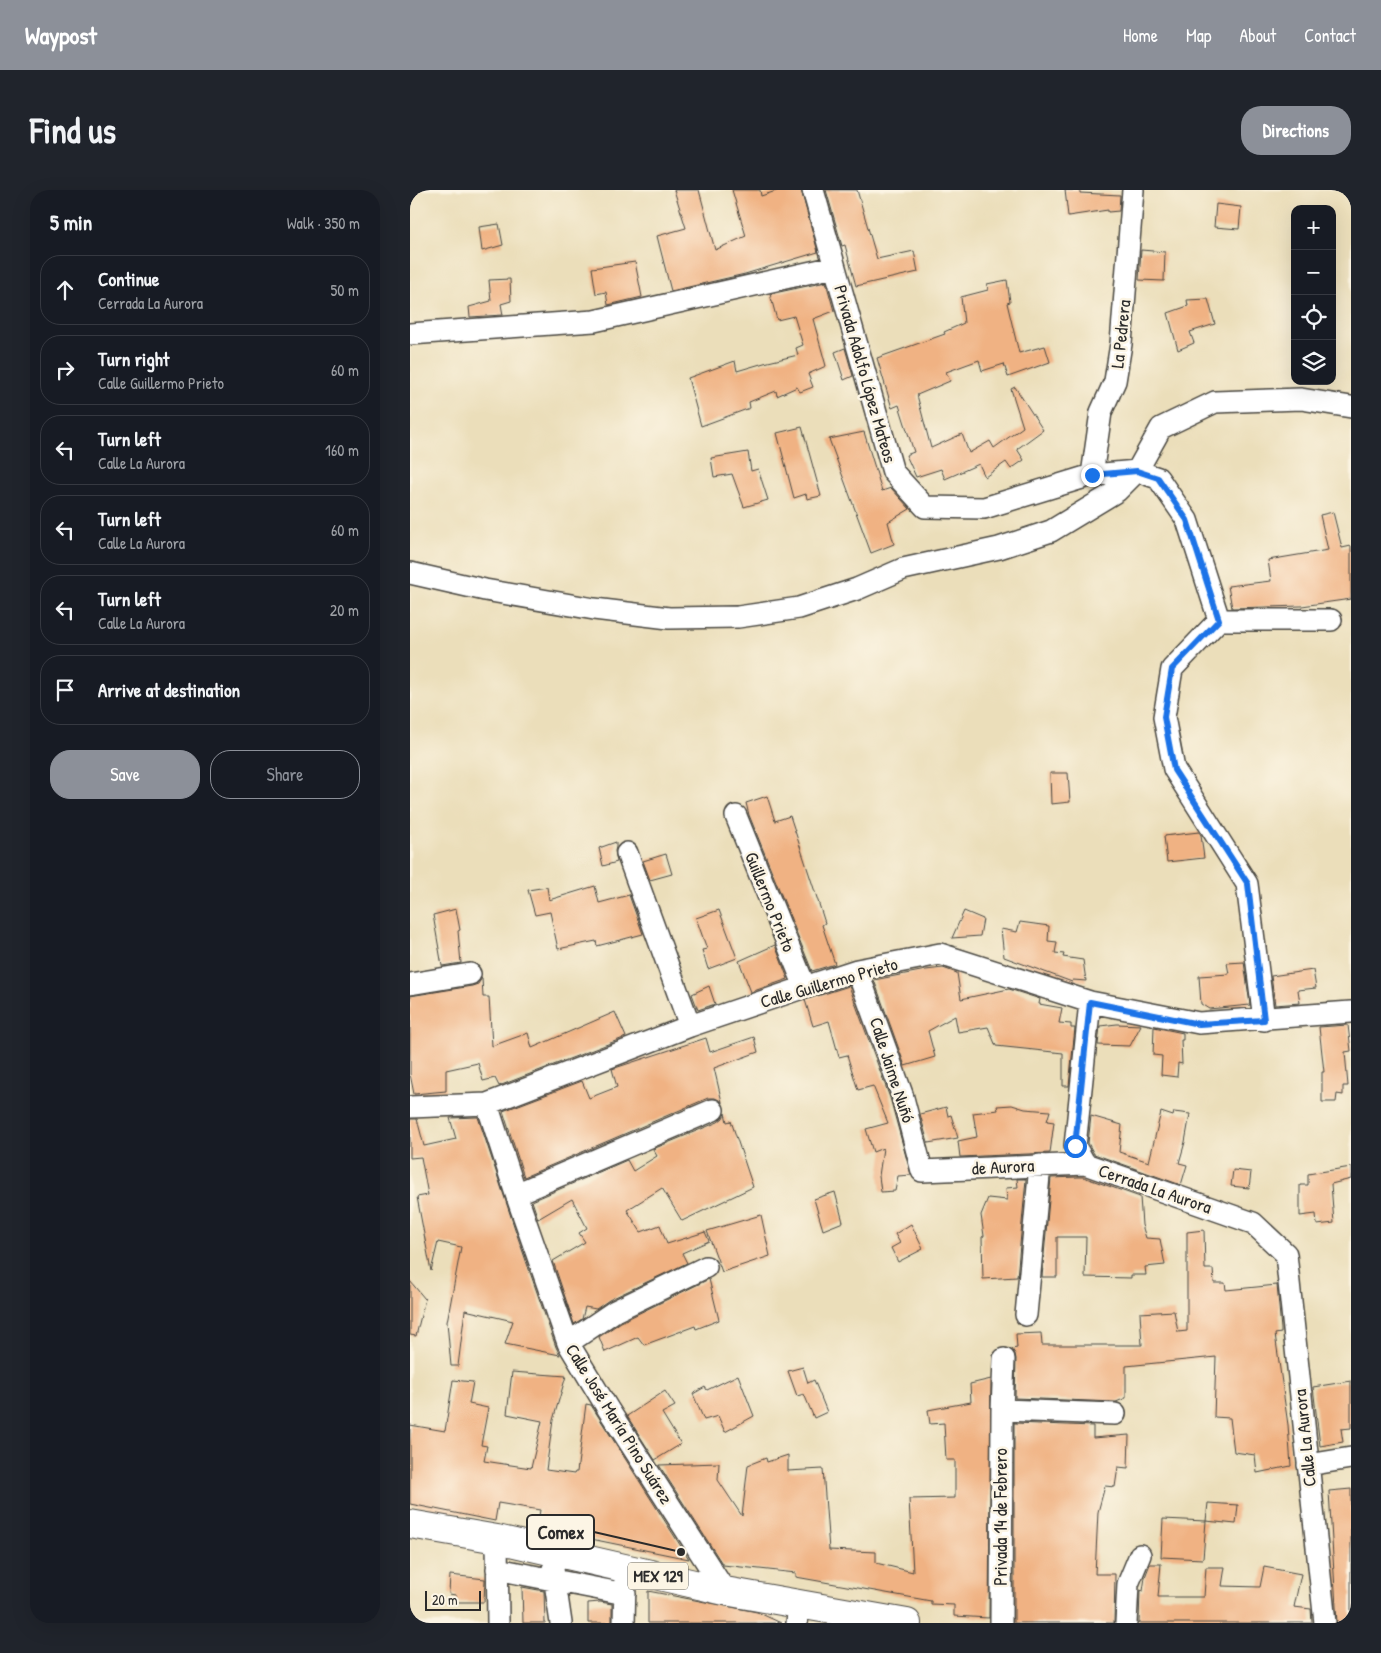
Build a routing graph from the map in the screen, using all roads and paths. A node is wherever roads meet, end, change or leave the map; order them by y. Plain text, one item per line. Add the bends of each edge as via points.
1 (812, 190) edge
2 (1134, 190) edge
3 (834, 267) junction
4 (410, 334) edge
5 (1351, 407) edge
6 (1137, 471) junction
7 (1092, 475) junction
8 (410, 573) edge
9 (1219, 620) junction
10 (1331, 620) dead end
11 (736, 816) dead end
12 (627, 853) dead end
13 (857, 970) junction
14 (470, 974) dead end
15 (410, 984) edge
16 (805, 987) junction
17 (1090, 1002) junction
18 (1351, 1012) edge
19 (1264, 1020) junction
20 (690, 1026) junction
21 (487, 1104) junction
22 (410, 1107) edge
23 (713, 1110) dead end
24 (1085, 1164) junction
25 (1040, 1165) junction
26 (922, 1171) joint
27 (516, 1194) junction
28 (1286, 1254) joint
29 (706, 1267) dead end
30 (1026, 1315) dead end
31 (568, 1342) junction
32 (1004, 1359) dead end
33 (1002, 1410) junction
34 (1115, 1414) dead end
35 (1351, 1458) edge
36 (1308, 1465) junction
37 (410, 1524) edge
38 (497, 1539) junction
39 (551, 1551) junction
40 (1140, 1555) dead end
41 (497, 1569) junction
42 (555, 1581) junction
43 (625, 1581) junction
44 (725, 1591) junction
45 (798, 1614) edge
46 (498, 1623) edge
47 (561, 1623) edge
48 (624, 1623) edge
49 (907, 1623) edge
50 (1001, 1623) edge
51 (1126, 1623) edge
52 (1325, 1623) edge

1 - 3 street, Privada Adolfo López Mateos
2 - 7 street, La Pedrera via 1121,344 1115,381 1102,412
3 - 4 street, Privada Adolfo López Mateos via 594,321
3 - 7 street, Privada Adolfo López Mateos via 893,472 925,507 984,508
5 - 6 street via 1301,399 1216,402 1161,428
6 - 7 street
6 - 8 street via 1117,491 1051,531 999,548 903,569 857,589 799,608 738,617 669,618 594,608 485,590
6 - 9 street via 1158,478 1187,520
9 - 10 street
9 - 19 street via 1172,669 1164,717 1174,770 1248,884
11 - 16 street, Guillermo Prieto
12 - 20 street
13 - 16 street, Calle Guillermo Prieto
13 - 17 street, Calle Guillermo Prieto via 940,954
13 - 26 street, Calle Jaime Nuñó via 902,1094
14 - 15 street
16 - 20 street, Calle Guillermo Prieto
17 - 19 street, Calle Guillermo Prieto via 1199,1024
17 - 24 street, Cerrada La Aurora via 1075,1146
18 - 19 street, Calle Guillermo Prieto
20 - 21 street, Calle Guillermo Prieto
21 - 22 street, Calle Guillermo Prieto
21 - 27 street, Calle José María Pino Suárez
23 - 27 street
24 - 25 street, de Aurora
24 - 28 street, Cerrada La Aurora via 1253,1223
25 - 26 street, de Aurora
25 - 30 street
27 - 31 street, Calle José María Pino Suárez
28 - 36 street, Calle La Aurora
29 - 31 street via 615,1311
31 - 44 street, Calle José María Pino Suárez
32 - 33 street, Privada 14 de Febrero
33 - 34 street
33 - 50 street, Privada 14 de Febrero
35 - 36 street
36 - 52 street, Calle La Aurora
37 - 38 main road, MEX 129
38 - 39 main road, MEX 129
38 - 41 street
39 - 42 street
39 - 43 main road, MEX 129
40 - 51 street via 1128,1584
41 - 42 street
41 - 46 street
42 - 43 street
42 - 47 street
43 - 44 main road, MEX 129
43 - 48 street
44 - 45 main road, MEX 129
45 - 49 main road, MEX 129

